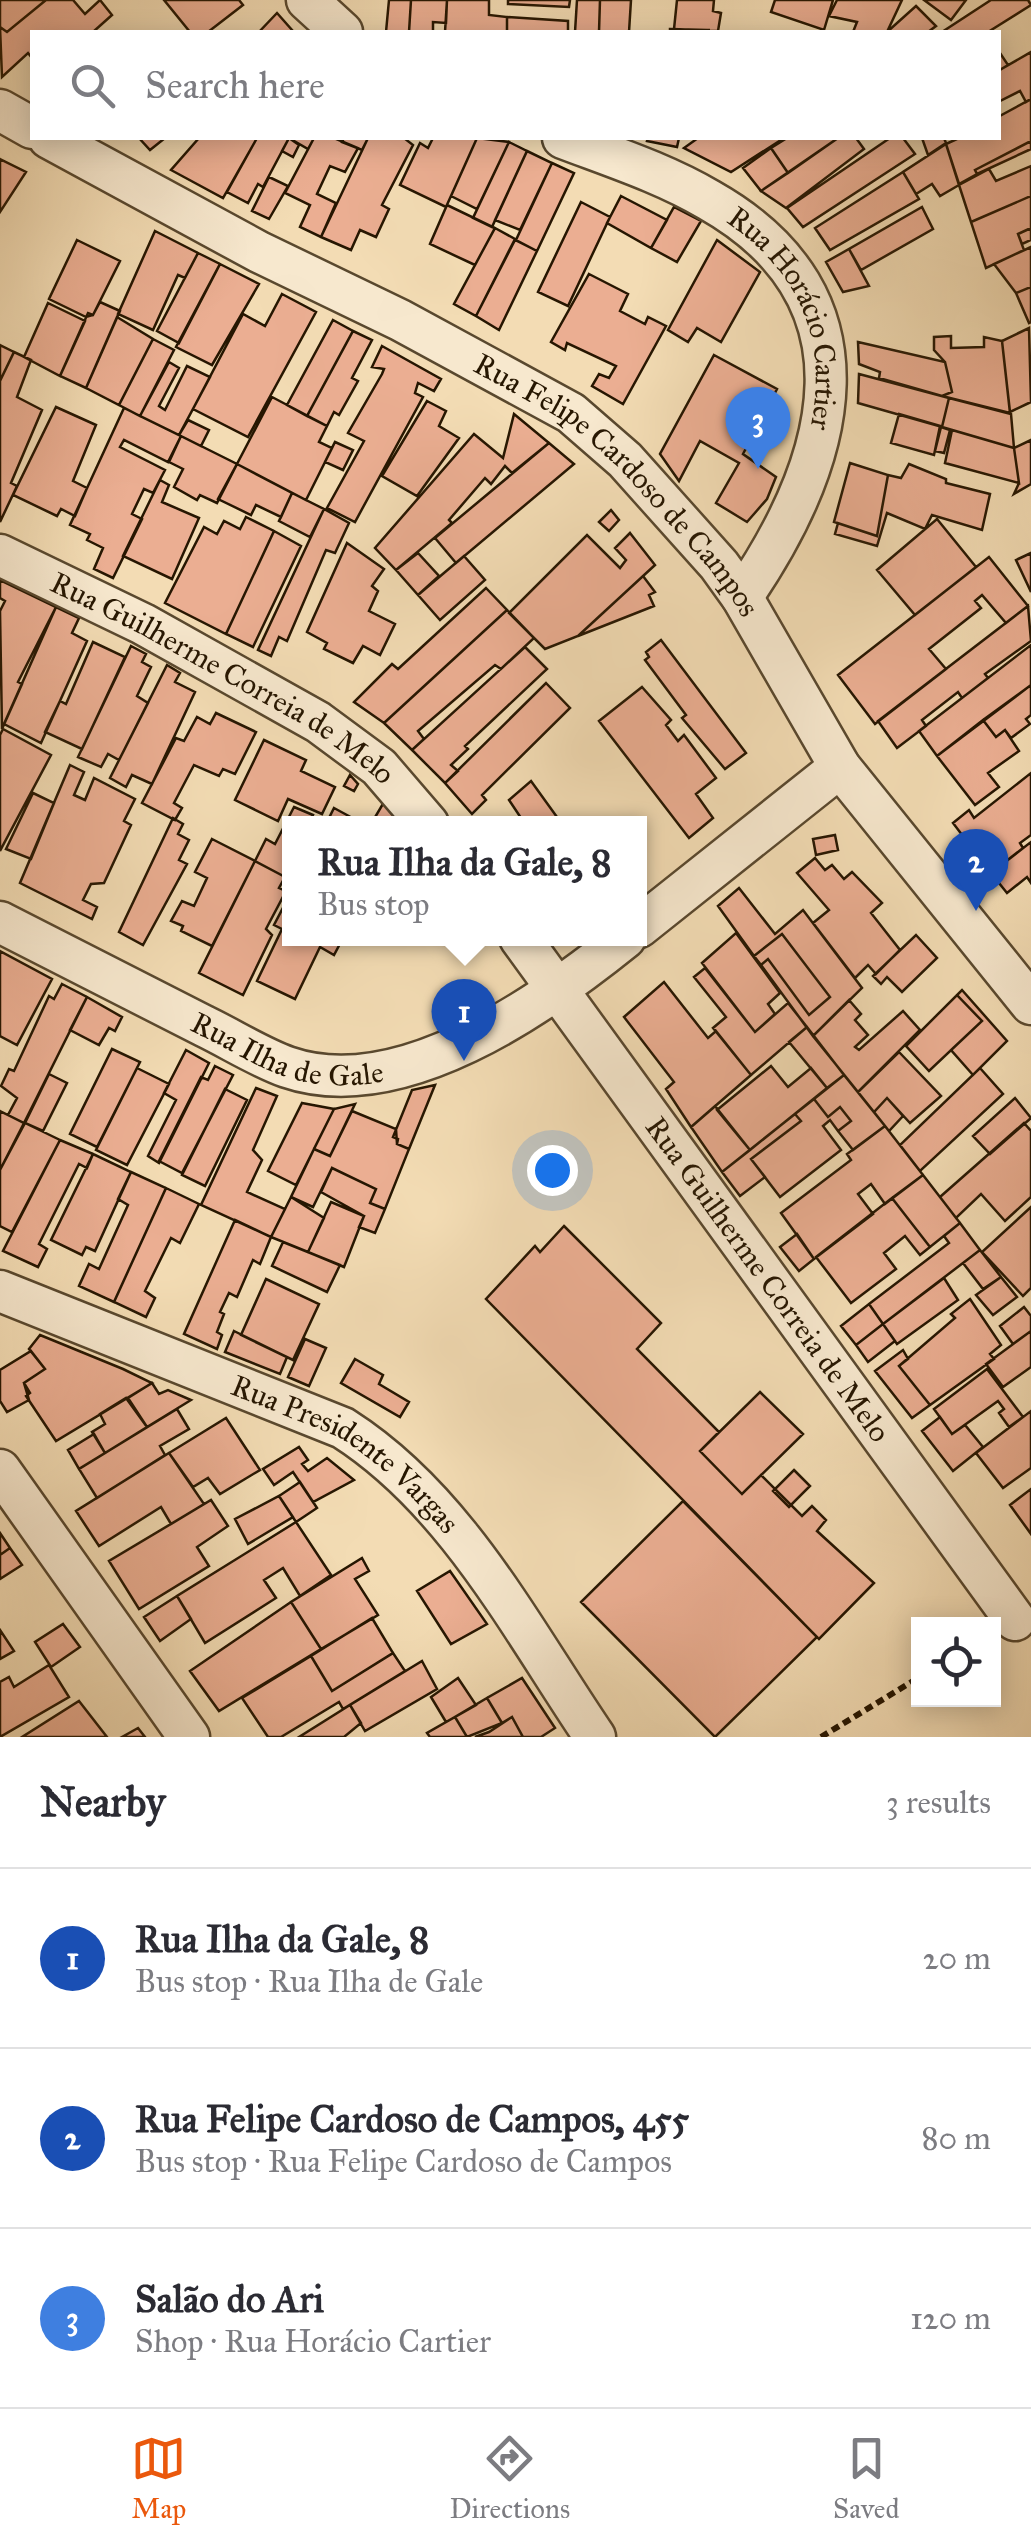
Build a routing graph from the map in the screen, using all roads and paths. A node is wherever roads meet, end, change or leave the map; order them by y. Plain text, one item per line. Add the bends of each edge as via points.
1 (307, 0) edge
2 (340, 30) edge
3 (0, 110) edge
4 (30, 127) edge
5 (54, 140) edge
6 (569, 140) edge
7 (0, 554) edge
8 (742, 597) junction
9 (840, 767) junction
10 (421, 816) edge
11 (647, 921) edge
12 (0, 922) edge
13 (526, 946) edge
14 (615, 946) edge
15 (559, 991) junction
16 (1031, 1004) edge
17 (0, 1290) edge
18 (0, 1470) edge
19 (1015, 1620) dead end
20 (911, 1682) edge
21 (190, 1737) edge
22 (595, 1737) edge
23 (821, 1737) edge

1 - 2 street
3 - 4 street
5 - 8 street, Rua Felipe Cardoso de Campos via 571,413 625,460
6 - 8 street, Rua Horácio Cartier via 712,201 762,237 798,276 825,339 826,412 800,503
7 - 10 street, Rua Guilherme Correia de Melo via 318,722 378,767
8 - 9 street, Rua Felipe Cardoso de Campos
9 - 11 street
9 - 16 street, Rua Felipe Cardoso de Campos
12 - 15 street, Rua Ilha de Gale via 288,1067 318,1072 393,1067 468,1044
13 - 15 street, Rua Guilherme Correia de Melo
14 - 15 street, Rua Ilha de Gale
15 - 19 street, Rua Guilherme Correia de Melo
17 - 22 street, Rua Presidente Vargas via 326,1420 370,1445 452,1528
18 - 21 street
20 - 23 path

